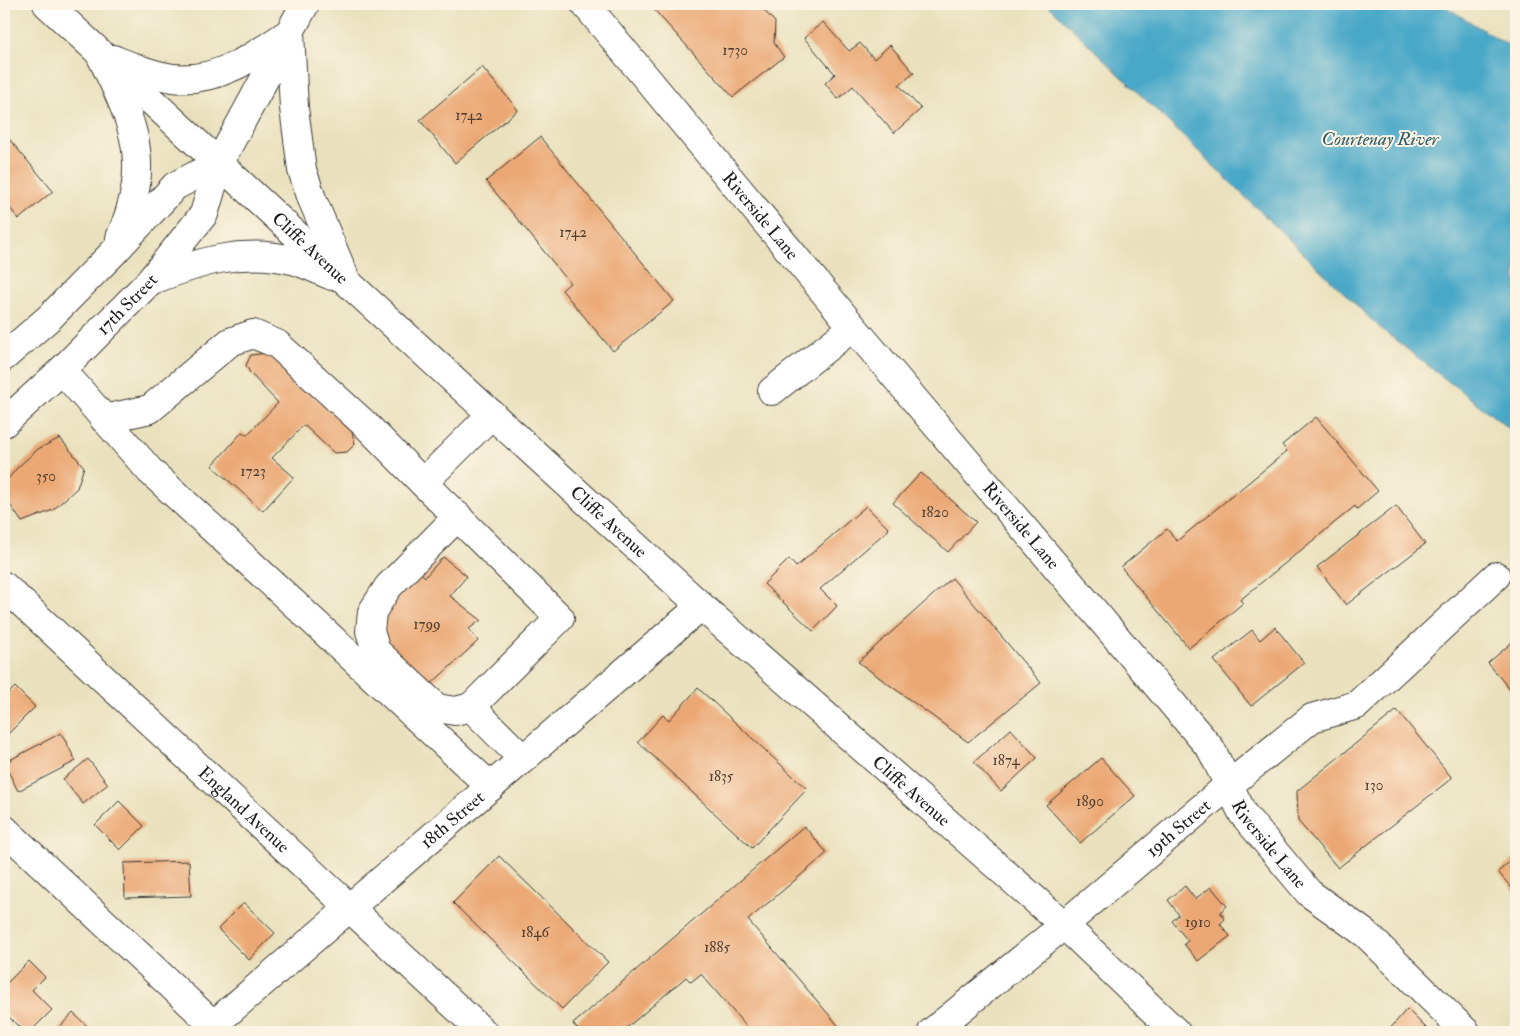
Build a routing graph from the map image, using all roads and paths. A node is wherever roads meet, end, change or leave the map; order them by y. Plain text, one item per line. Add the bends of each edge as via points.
1 (47, 4) edge
2 (305, 4) edge
3 (585, 4) edge
4 (290, 32) junction
5 (100, 54) junction
6 (220, 163) junction
7 (113, 253) junction
8 (150, 281) junction
9 (347, 282) junction
10 (853, 327) junction
11 (4, 356) edge
12 (62, 370) junction
13 (772, 390) dead end
14 (492, 414) junction
15 (104, 419) junction
16 (4, 423) edge
17 (424, 483) junction
18 (458, 516) junction
19 (1496, 576) dead end
20 (4, 586) edge
21 (701, 606) junction
22 (471, 707) junction
23 (523, 758) junction
24 (1230, 784) junction
25 (490, 787) junction
26 (4, 829) edge
27 (350, 907) junction
28 (1064, 926) junction
29 (213, 1030) edge
30 (483, 1032) edge
31 (932, 1032) edge
32 (1176, 1032) edge
33 (1466, 1032) edge

1 - 5 street, Cliffe Avenue
2 - 4 street, 17th Street
3 - 10 street, Riverside Lane
4 - 5 street via 225,71 193,78 147,72
4 - 6 street, 17th Street
4 - 9 street via 294,108 302,170
5 - 6 street, Cliffe Avenue
5 - 7 street via 125,106 137,154 136,189 130,215
6 - 7 street via 175,186
6 - 8 street, 17th Street via 204,214
6 - 9 street, Cliffe Avenue
7 - 11 street via 50,317
8 - 9 street via 229,256 259,255 297,262
8 - 12 street, 17th Street
9 - 14 street, Cliffe Avenue
10 - 13 street
10 - 24 street, Riverside Lane via 1211,749
12 - 15 street
12 - 16 street, 17th Street
14 - 17 street
14 - 21 street, Cliffe Avenue
15 - 17 street via 150,409 230,342 253,334 277,344
15 - 25 street via 150,471
17 - 18 street
18 - 22 street via 560,618
18 - 22 street via 388,587 372,612 370,630 376,651 437,708 455,711
19 - 24 street, 19th Street via 1357,704 1312,718
20 - 27 street, England Avenue
21 - 23 street, 18th Street
21 - 28 street, Cliffe Avenue
22 - 23 street
23 - 25 street, 18th Street
24 - 28 street, 19th Street
24 - 33 street, Riverside Lane via 1243,814 1309,893 1366,934
25 - 27 street, 18th Street
26 - 29 street
27 - 29 street, 18th Street
27 - 30 street, England Avenue
28 - 31 street, 19th Street
28 - 32 street, Cliffe Avenue

